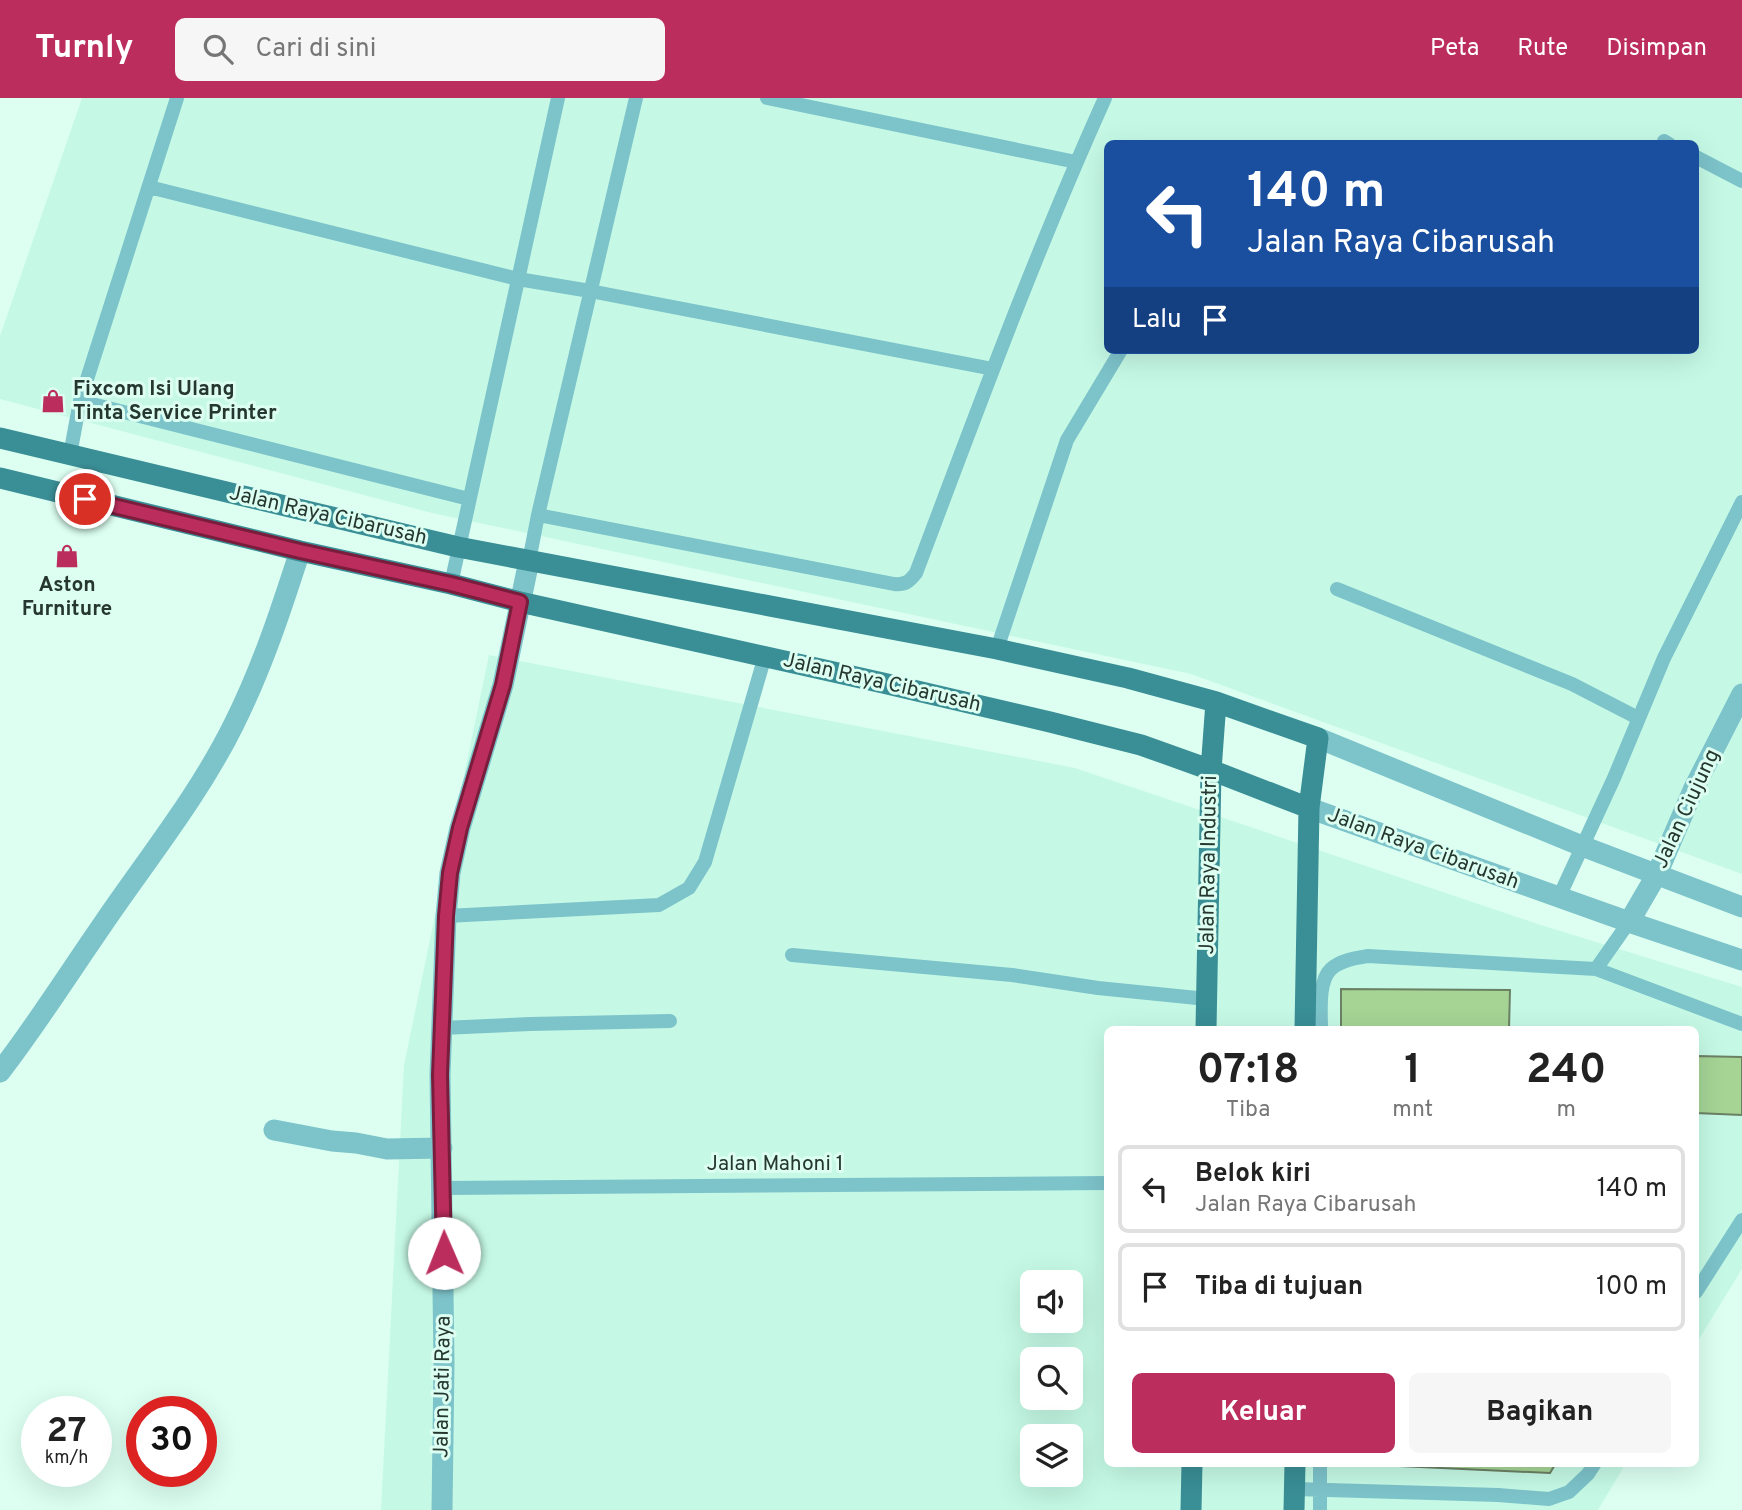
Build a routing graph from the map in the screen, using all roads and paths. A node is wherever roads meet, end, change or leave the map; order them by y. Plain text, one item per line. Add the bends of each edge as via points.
1 (177, 98) edge
2 (558, 98) edge
3 (636, 98) edge
4 (767, 98) edge
5 (1105, 98) edge
6 (1699, 159) edge
7 (1076, 162) junction
8 (1742, 181) edge
9 (149, 187) junction
10 (518, 279) junction
11 (590, 291) junction
12 (1119, 354) edge
13 (993, 369) junction
14 (80, 401) junction
15 (0, 438) edge
16 (70, 455) junction
17 (0, 478) edge
18 (469, 499) junction
19 (1742, 502) edge
20 (538, 515) junction
21 (458, 547) junction
22 (300, 551) junction
23 (529, 561) junction
24 (451, 584) junction
25 (1337, 589) dead end
26 (520, 602) junction
27 (997, 649) junction
28 (765, 656) junction
29 (1742, 694) edge
30 (1216, 702) junction
31 (1637, 718) junction
32 (1318, 738) junction
33 (1211, 770) junction
34 (1309, 808) junction
35 (1582, 846) junction
36 (1657, 874) junction
37 (1559, 897) junction
38 (1742, 906) edge
39 (446, 916) junction
40 (1629, 922) junction
41 (792, 955) dead end
42 (1742, 960) edge
43 (1596, 969) junction
44 (1207, 999) junction
45 (670, 1021) dead end
46 (1742, 1024) edge
47 (1206, 1026) edge
48 (1305, 1026) edge
49 (1321, 1026) edge
50 (442, 1028) junction
51 (0, 1072) edge
52 (274, 1129) dead end
53 (442, 1148) junction
54 (1104, 1183) edge
55 (442, 1188) junction
56 (1742, 1220) edge
57 (1699, 1287) edge
58 (1192, 1467) edge
59 (1295, 1467) edge
60 (1320, 1467) edge
61 (1592, 1467) edge
62 (1320, 1489) junction
63 (1498, 1495) junction
64 (1295, 1500) edge
65 (1550, 1504) edge
66 (442, 1510) edge
67 (1191, 1510) edge
68 (1320, 1510) edge
69 (1496, 1510) edge

1 - 9 lane
2 - 10 lane
3 - 11 lane
4 - 7 lane
5 - 7 lane
6 - 8 lane
7 - 13 lane
9 - 10 lane
9 - 14 lane
10 - 11 lane
10 - 18 lane
11 - 13 lane
11 - 20 lane
12 - 27 lane via 1068,440
13 - 20 lane via 916,573 901,585
14 - 16 lane
14 - 18 lane
15 - 16 main road, Jalan Raya Cibarusah
16 - 21 main road, Jalan Raya Cibarusah
17 - 22 main road, Jalan Raya Cibarusah
18 - 21 lane
19 - 31 lane
20 - 23 lane
21 - 23 main road, Jalan Raya Cibarusah
21 - 24 lane
22 - 24 main road, Jalan Raya Cibarusah
22 - 51 street via 248,694 205,777
23 - 26 street, Jalan Jati Raya
23 - 27 main road, Jalan Raya Cibarusah
24 - 26 main road, Jalan Raya Cibarusah
25 - 31 lane via 1572,684
26 - 28 main road, Jalan Raya Cibarusah
26 - 39 street, Jalan Jati Raya via 503,685 460,828
27 - 30 main road, Jalan Raya Cibarusah
28 - 33 main road, Jalan Raya Cibarusah via 1141,745
28 - 39 lane via 705,862 689,888 659,905
29 - 36 street, Jalan Ciujung
30 - 32 main road, Jalan Raya Cibarusah
30 - 33 main road, Jalan Raya Industri
31 - 35 lane
32 - 34 main road
32 - 35 street, Jalan Raya Cibarusah
33 - 34 main road, Jalan Raya Cibarusah
33 - 44 main road, Jalan Raya Industri
34 - 37 street, Jalan Raya Cibarusah
34 - 48 main road
35 - 36 street, Jalan Raya Cibarusah
35 - 37 lane
36 - 38 street, Jalan Raya Cibarusah
36 - 40 street, Jalan Ciujung
37 - 40 street, Jalan Raya Cibarusah
39 - 50 street, Jalan Jati Raya
40 - 42 street, Jalan Raya Cibarusah
40 - 43 lane
41 - 44 lane
43 - 46 lane
43 - 49 lane via 1368,956 1348,960 1330,969 1323,985
44 - 47 main road, Jalan Raya Industri
45 - 50 lane
50 - 53 street, Jalan Jati Raya
52 - 53 street via 387,1149
53 - 55 street, Jalan Jati Raya
54 - 55 lane, Jalan Mahoni 1
55 - 66 street, Jalan Jati Raya
56 - 57 lane
58 - 67 main road
59 - 64 main road
60 - 62 lane
61 - 65 lane
62 - 63 lane
62 - 64 lane
62 - 68 lane
63 - 65 lane
63 - 69 lane

